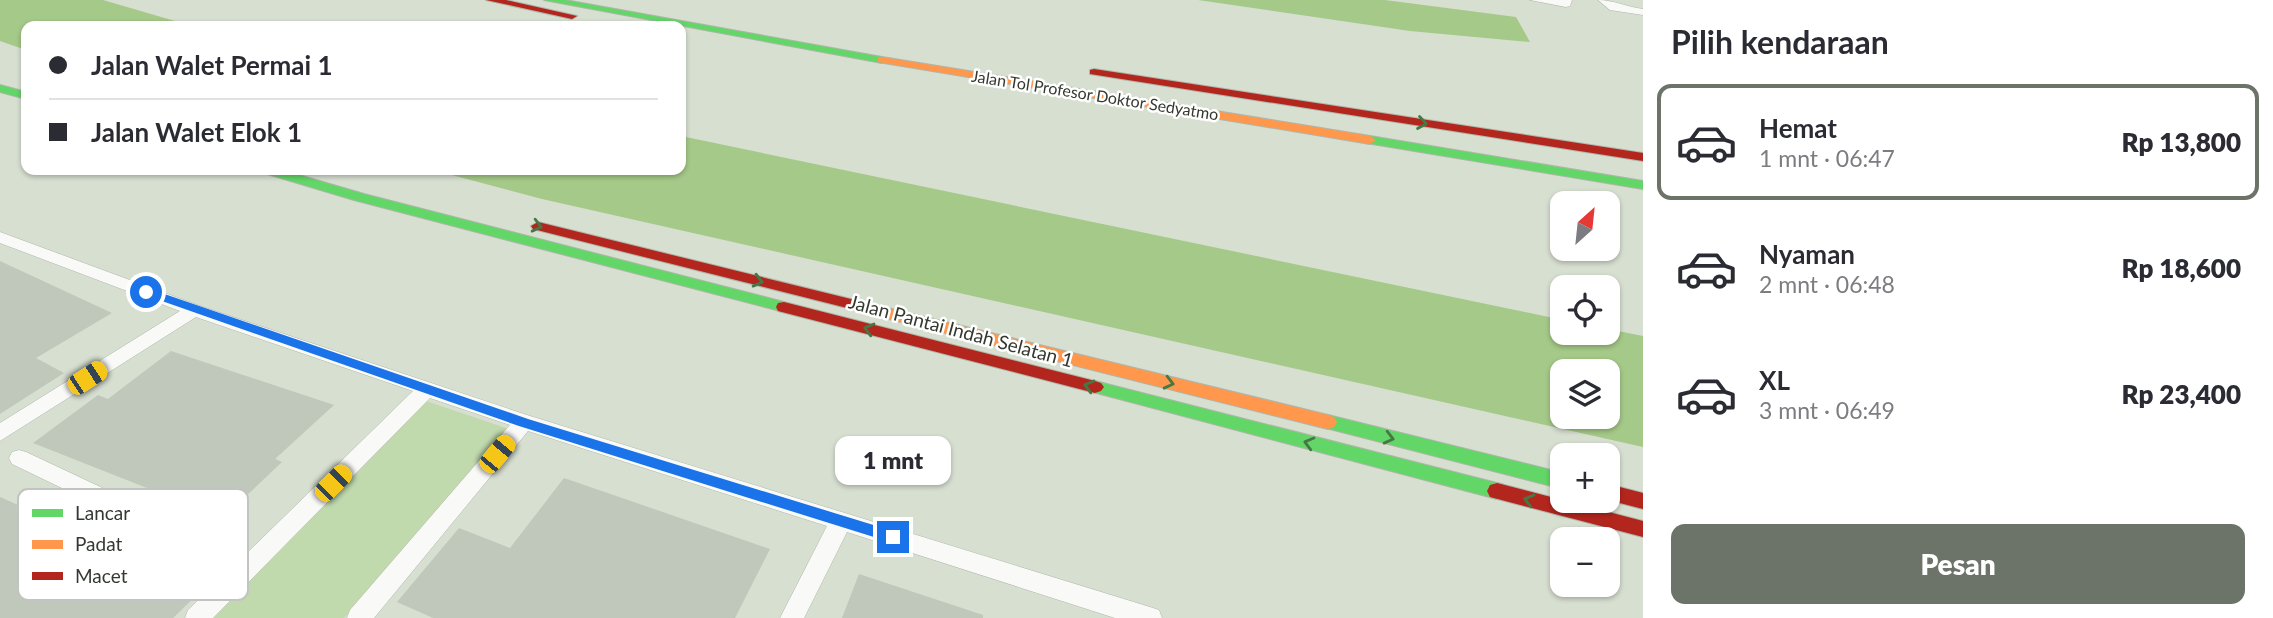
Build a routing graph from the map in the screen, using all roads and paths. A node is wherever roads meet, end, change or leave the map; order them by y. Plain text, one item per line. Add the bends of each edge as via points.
1 (491, 0) edge
2 (549, 0) edge
3 (604, 0) edge
4 (1535, 0) edge
5 (1567, 2) edge
6 (1607, 3) edge
7 (1643, 12) edge
8 (600, 21) edge
9 (663, 21) edge
10 (686, 25) edge
11 (686, 37) edge
12 (1077, 69) dead end
13 (0, 76) edge
14 (21, 82) edge
15 (0, 88) edge
16 (21, 94) edge
17 (1643, 158) edge
18 (1643, 172) edge
19 (286, 175) edge
20 (338, 175) edge
21 (375, 186) junction
22 (1643, 186) edge
23 (359, 197) junction
24 (1643, 200) edge
25 (0, 237) edge
26 (194, 310) junction
27 (428, 389) junction
28 (524, 422) junction
29 (0, 433) edge
30 (19, 458) dead end
31 (1550, 478) edge
32 (84, 489) edge
33 (1620, 495) edge
34 (1643, 501) edge
35 (841, 521) junction
36 (1643, 530) edge
37 (248, 567) edge
38 (215, 600) edge
39 (197, 618) edge
40 (359, 618) edge
41 (792, 618) edge
42 (1150, 618) edge

1 - 8 main road
2 - 9 main road, Jalan Tol Profesor Doktor Sedyatmo
3 - 18 main road, Jalan Tol Profesor Doktor Sedyatmo via 830,41
4 - 5 street
6 - 7 street
10 - 22 main road, Jalan Tol Profesor Doktor Sedyatmo
11 - 24 main road, Jalan Tol Profesor Doktor Sedyatmo
12 -> 17 main road, Jalan Tol Profesor Doktor Sedyatmo
13 - 14 main road
15 - 16 main road
19 - 23 main road, Jalan Pantai Indah Selatan 1
20 - 21 main road, Jalan Pantai Indah Selatan 1
21 - 23 main road
21 -> 31 main road, Jalan Pantai Indah Selatan 1
36 -> 23 main road, Jalan Pantai Indah Selatan 1
25 - 26 street
26 - 27 street
26 - 29 street
27 - 28 street
27 - 37 street
28 - 35 street
28 - 40 street
30 - 32 street
33 - 34 main road
35 - 41 street
35 - 42 street
38 - 39 street

